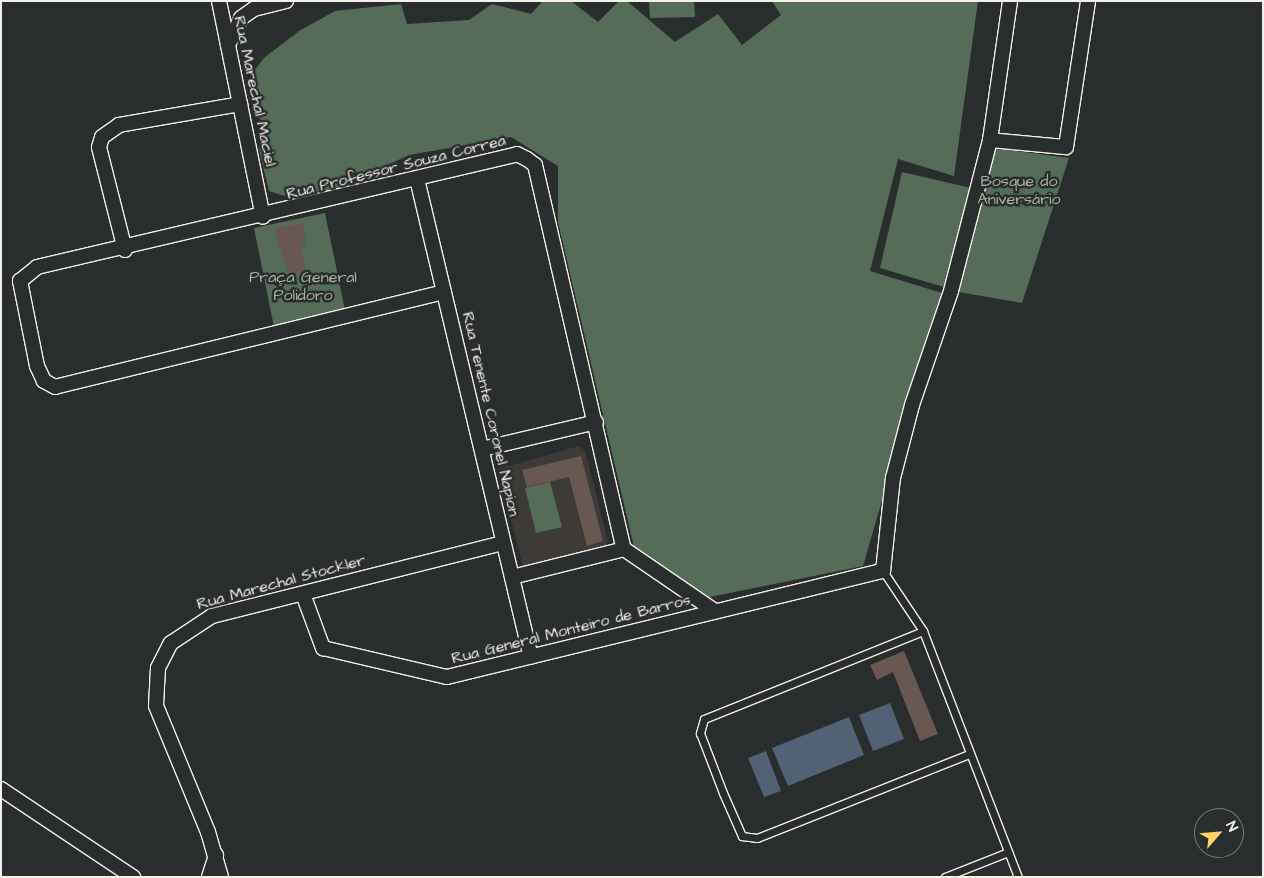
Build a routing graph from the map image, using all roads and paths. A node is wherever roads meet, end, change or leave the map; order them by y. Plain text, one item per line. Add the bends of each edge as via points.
1 (219, 1) edge
2 (286, 1) edge
3 (1010, 1) edge
4 (1088, 1) edge
5 (227, 46) junction
6 (240, 104) junction
7 (990, 140) junction
8 (417, 179) junction
9 (263, 217) junction
10 (124, 250) junction
11 (444, 292) junction
12 (596, 422) junction
13 (482, 449) junction
14 (503, 543) junction
15 (624, 549) junction
16 (883, 571) junction
17 (512, 577) junction
18 (303, 594) junction
19 (716, 611) junction
20 (923, 631) junction
21 (531, 657) junction
22 (970, 754) junction
23 (1, 789) edge
24 (1008, 852) junction
25 (216, 855) junction
26 (134, 877) edge
27 (208, 877) edge
28 (221, 877) edge
29 (944, 877) edge
30 (1018, 877) edge

1 - 5 street, Rua Marechal Maciel
2 - 5 street via 254,9 241,18
3 - 7 street
4 - 7 street via 1066,147
5 - 6 street, Rua Marechal Maciel
6 - 9 street, Rua Marechal Maciel
6 - 10 street via 119,125 102,137 99,147
7 - 16 street via 951,291 912,405 893,478
8 - 9 street, Rua Professor Souza Correa
8 - 11 street, Rua Tenente Coronel Napion
8 - 12 street, Rua Professor Souza Correa via 516,154 534,165
9 - 10 street, Rua Professor Souza Correa
10 - 11 street, Rua Professor Souza Correa via 26,273 20,281 19,297 44,382 55,387
11 - 13 street, Rua Tenente Coronel Napion
12 - 13 street
12 - 15 street, Rua Professor Souza Correa
13 - 14 street, Rua Tenente Coronel Napion
14 - 17 street, Rua Tenente Coronel Napion
14 - 18 street, Rua Marechal Stockler
15 - 17 street
15 - 19 street
16 - 19 street, Rua General Monteiro de Barros
16 - 20 lane
17 - 21 street, Rua Tenente Coronel Napion
18 - 21 street, Rua General Monteiro de Barros via 319,643 329,651 448,678
18 - 25 street, Rua Marechal Stockler via 195,623 171,642 158,668 155,691 160,723
19 - 21 street, Rua General Monteiro de Barros
20 - 22 lane
20 - 22 lane via 704,720 700,732 723,793 738,831 742,836 757,838
22 - 24 lane
23 - 26 street
24 - 29 lane
24 - 30 lane
25 - 27 street
25 - 28 street, Rua Marechal Stockler

